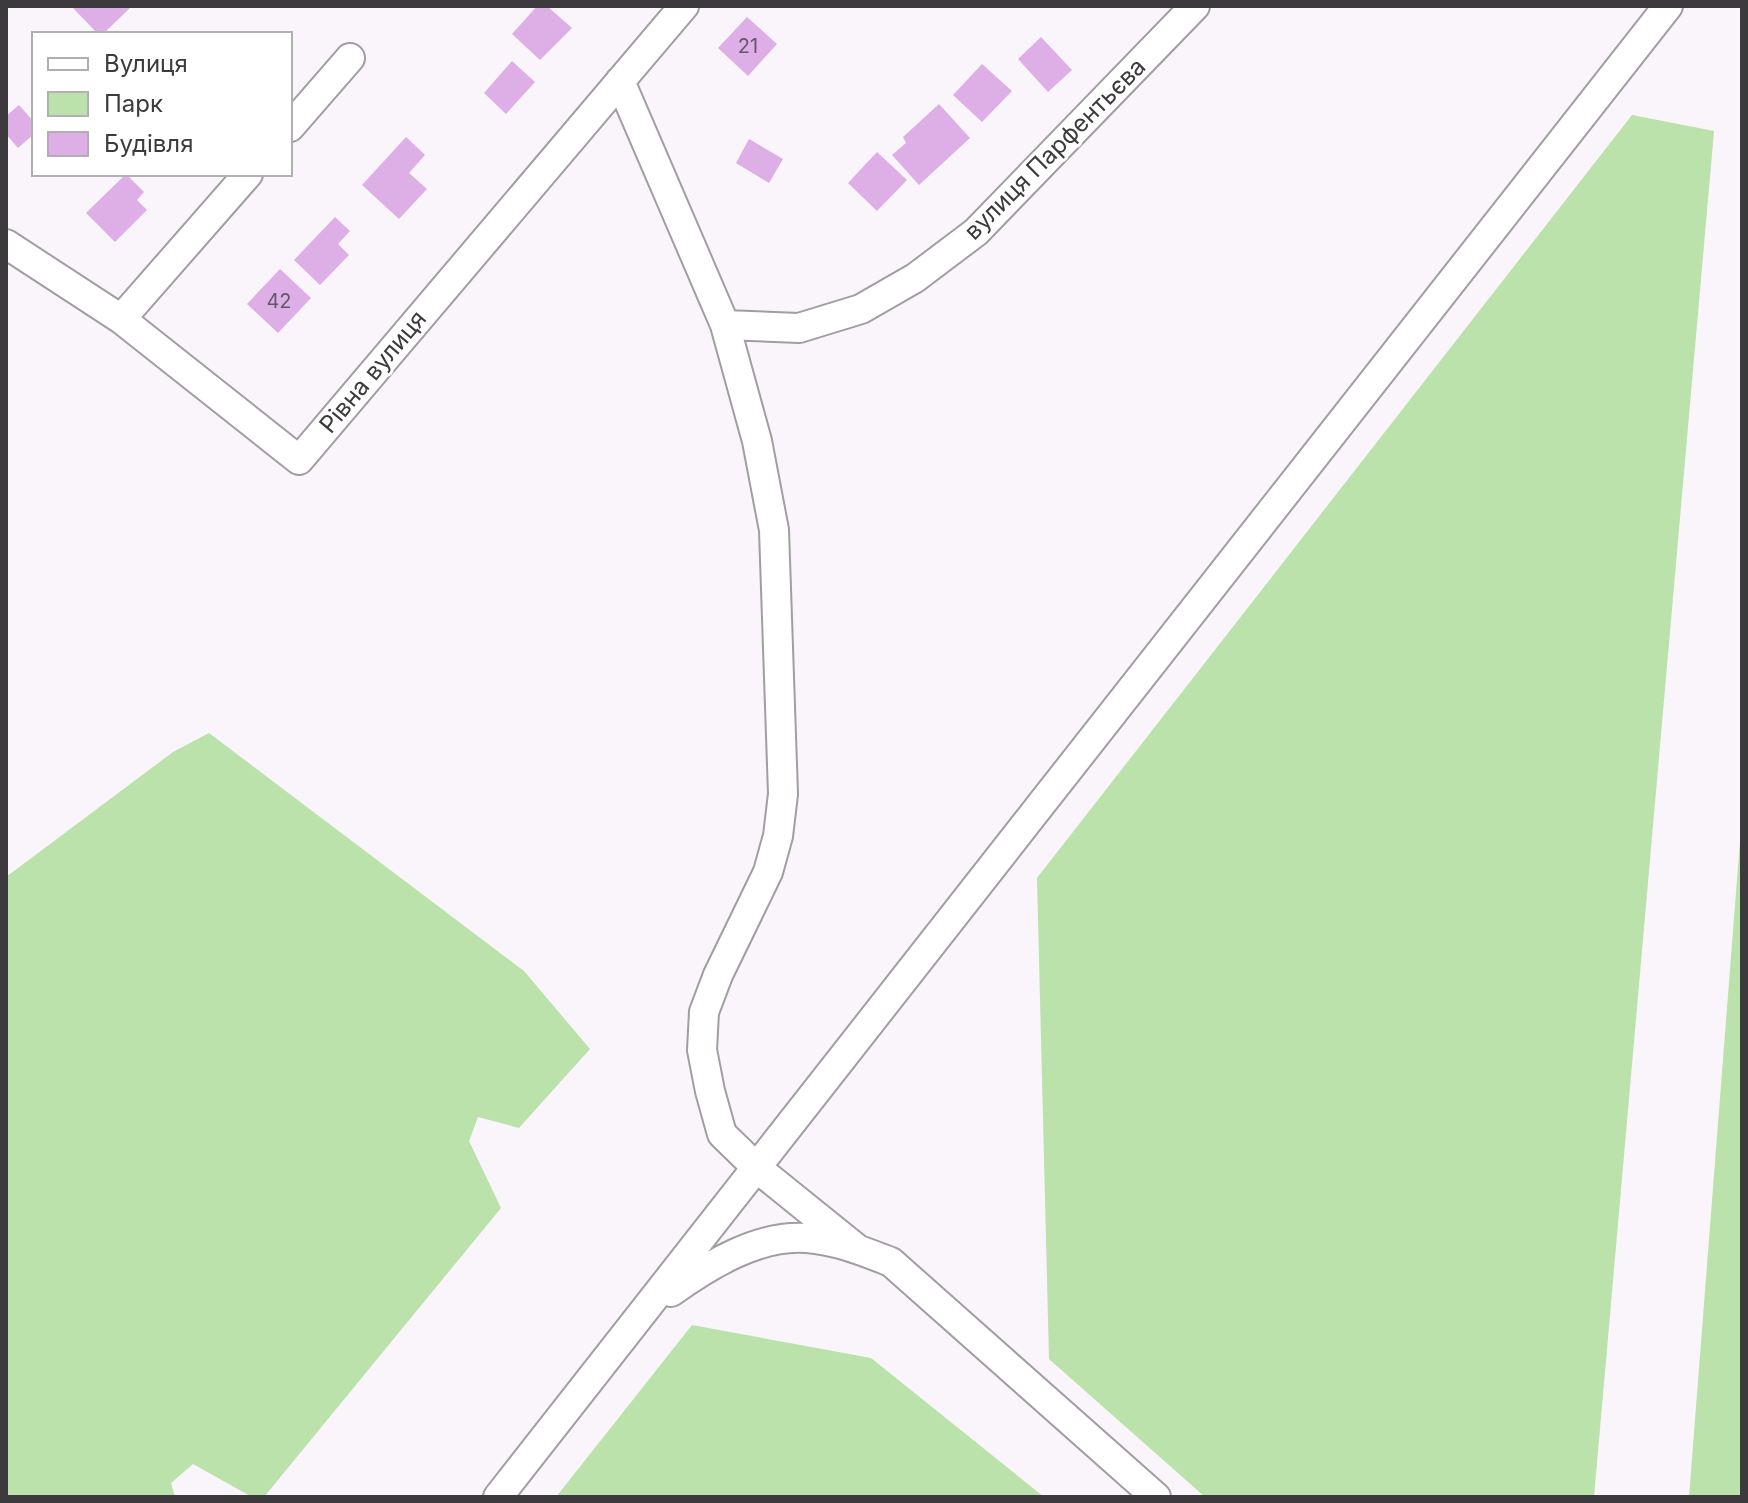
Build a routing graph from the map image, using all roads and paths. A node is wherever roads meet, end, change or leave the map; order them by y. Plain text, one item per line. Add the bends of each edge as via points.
1 (684, 6) edge
2 (1195, 6) edge
3 (1668, 6) edge
4 (350, 58) dead end
5 (620, 81) junction
6 (292, 125) edge
7 (246, 176) edge
8 (6, 244) edge
9 (121, 319) junction
10 (725, 325) junction
11 (758, 1169) junction
12 (856, 1248) junction
13 (646, 1310) junction
14 (498, 1497) edge
15 (1156, 1497) edge

1 - 5 street, Рівна вулиця
2 - 10 street, вулиця Парфентьєва via 976,232 915,278 861,309 799,328
3 - 11 street
4 - 6 street
5 - 9 street, Рівна вулиця via 299,460
5 - 10 street
7 - 9 street
8 - 9 street, Рівна вулиця
10 - 11 street via 757,441 774,530 783,794 768,872 704,1012 702,1050 722,1134
11 - 12 street
11 - 13 street
12 - 13 street via 808,1238 772,1240 696,1274
12 - 15 street via 891,1262
13 - 14 street

